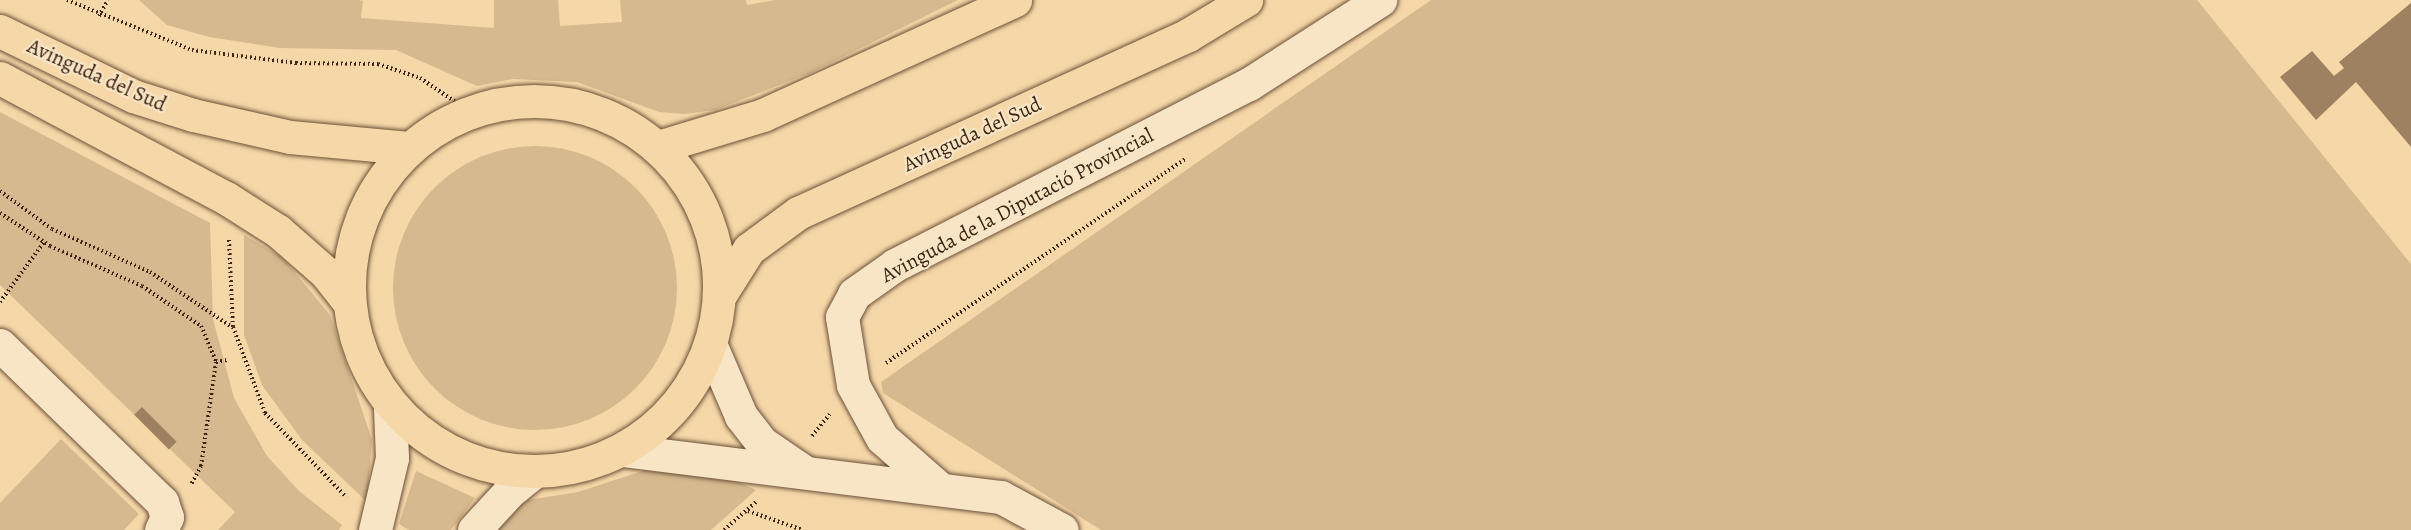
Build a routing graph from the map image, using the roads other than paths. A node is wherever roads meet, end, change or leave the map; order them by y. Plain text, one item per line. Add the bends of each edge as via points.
1 (1015, 0) edge
2 (1246, 0) edge
3 (1380, 0) edge
4 (0, 31) edge
5 (0, 78) edge
6 (658, 147) junction
7 (408, 148) junction
8 (720, 294) junction
9 (349, 302) junction
10 (0, 345) edge
11 (711, 346) junction
12 (390, 408) junction
13 (622, 450) junction
14 (795, 469) junction
15 (535, 471) junction
16 (938, 487) junction
17 (366, 518) edge
18 (164, 523) edge
19 (474, 530) edge
20 (1062, 530) edge

1 - 6 main road via 763,115
2 - 8 main road, Avinguda del Sud via 1188,35 798,213 749,249
3 - 16 street, Avinguda de la Diputació Provincial via 1249,84 895,265 854,294 842,316 853,385 882,438
4 - 7 main road, Avinguda del Sud via 133,96 193,115 290,136
5 - 9 main road, Avinguda del Sud via 226,198 278,231 326,273
6 - 7 main road via 616,119 568,103 518,100 469,111
6 - 8 main road via 693,189 715,239
7 - 9 main road via 373,192 352,245
8 - 11 main road
9 - 12 main road via 365,364
10 - 18 street via 162,502
11 - 13 main road via 683,396 660,423
11 - 14 street via 741,416 762,443
12 - 15 main road via 441,446 487,465
12 - 17 street via 392,458
13 - 14 street
13 - 15 main road via 580,466
14 - 16 street
15 - 19 street via 508,492
16 - 20 street via 1001,497

